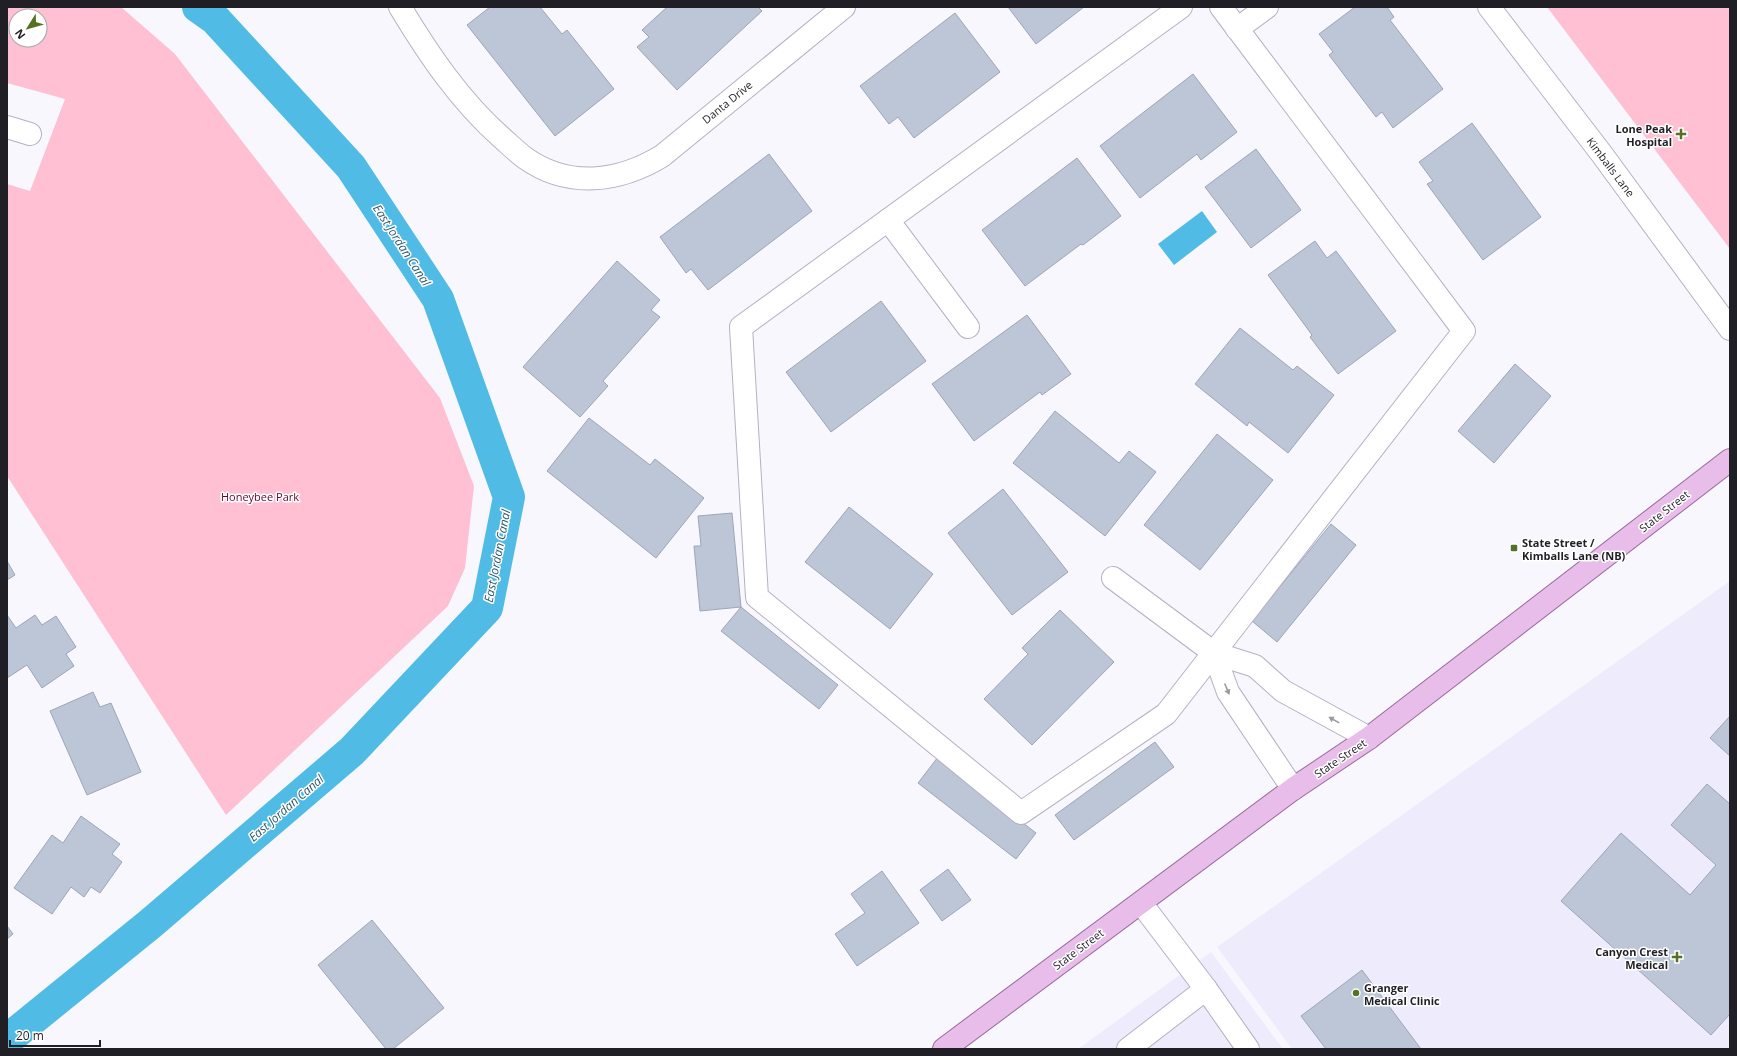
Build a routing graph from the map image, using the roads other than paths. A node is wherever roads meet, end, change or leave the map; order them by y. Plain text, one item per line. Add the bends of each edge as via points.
1 (400, 7) edge
2 (844, 7) edge
3 (1181, 7) edge
4 (1220, 7) edge
5 (1267, 7) edge
6 (1490, 7) edge
7 (1238, 30) junction
8 (7, 127) edge
9 (30, 134) dead end
10 (888, 220) junction
11 (968, 327) dead end
12 (1730, 329) edge
13 (1730, 460) edge
14 (1112, 578) dead end
15 (1214, 653) junction
16 (1369, 738) junction
17 (1294, 789) junction
18 (1141, 903) junction
19 (1206, 989) junction
20 (944, 1049) edge
21 (1128, 1049) edge
22 (1248, 1049) edge

1 - 2 street, Danta Drive via 433,60 459,95 490,128 525,158 539,167 570,177 601,179 631,172 662,156
3 - 10 street
4 - 7 street
5 - 7 street
6 - 12 street, Kimballs Lane
7 - 15 street via 1464,331
8 - 9 street
10 - 11 street
10 - 15 street via 741,327 758,597 1021,813 1166,714
13 - 16 main road, State Street
14 - 15 street
16 -> 15 street via 1283,691 1255,666
15 -> 17 street via 1228,692
16 - 17 main road, State Street
17 - 18 main road, State Street
18 - 19 street
18 - 20 main road, State Street
19 - 21 street
19 - 22 street

